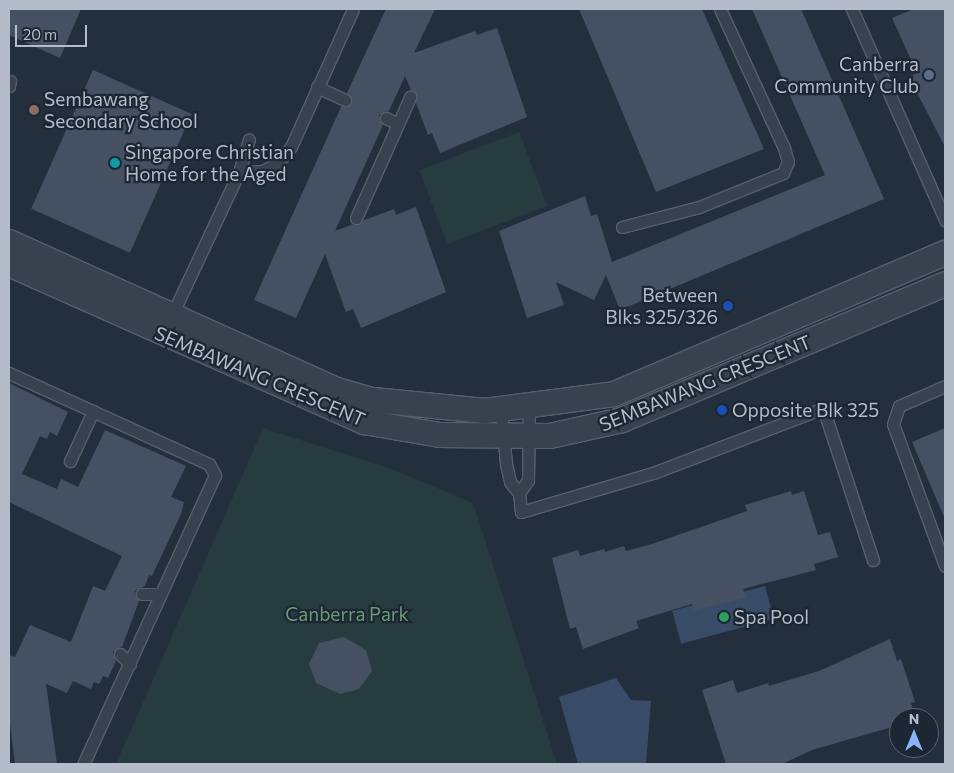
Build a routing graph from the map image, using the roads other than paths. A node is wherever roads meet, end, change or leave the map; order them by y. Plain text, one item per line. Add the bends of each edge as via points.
1 (353, 9) edge
2 (720, 9) edge
3 (852, 9) edge
4 (317, 88) junction
5 (410, 98) dead end
6 (345, 100) dead end
7 (386, 118) dead end
8 (398, 124) junction
9 (249, 140) dead end
10 (240, 172) junction
11 (356, 218) dead end
12 (945, 220) edge
13 (622, 227) dead end
14 (9, 242) edge
15 (945, 253) edge
16 (9, 264) edge
17 (945, 284) edge
18 (167, 325) junction
19 (9, 374) edge
20 (945, 386) edge
21 (529, 406) junction
22 (501, 409) junction
23 (93, 411) junction
24 (502, 435) junction
25 (530, 437) junction
26 (70, 461) dead end
27 (519, 493) junction
28 (944, 559) edge
29 (873, 560) dead end
30 (142, 594) dead end
31 (160, 594) junction
32 (120, 654) dead end
33 (130, 664) junction
34 (84, 764) edge

1 - 4 lane
2 - 13 lane via 788,162 783,173 699,207
3 - 12 lane
4 - 6 lane
4 - 10 lane via 283,158 262,171
5 - 8 lane
7 - 8 lane
8 - 11 lane
9 - 10 lane
10 - 18 lane
14 - 18 street, SEMBAWANG CRESCENT
15 - 21 street, SEMBAWANG CRESCENT via 614,394
16 - 18 street, SEMBAWANG CRESCENT
17 - 25 street, SEMBAWANG CRESCENT via 622,420 591,429
18 - 22 street, SEMBAWANG CRESCENT via 337,390 373,400 452,411
18 - 24 street, SEMBAWANG CRESCENT via 364,422 440,435
19 - 23 lane
20 - 28 lane via 899,406 893,424
21 - 22 street, SEMBAWANG CRESCENT
21 - 25 lane
22 - 24 lane
23 - 26 lane
23 - 31 lane via 213,468 215,475
24 - 25 street, SEMBAWANG CRESCENT
24 - 27 lane via 510,482
25 - 27 lane via 528,480
27 - 29 lane via 520,512 653,473 823,408
30 - 31 lane
31 - 33 lane
32 - 33 lane
33 - 34 lane

